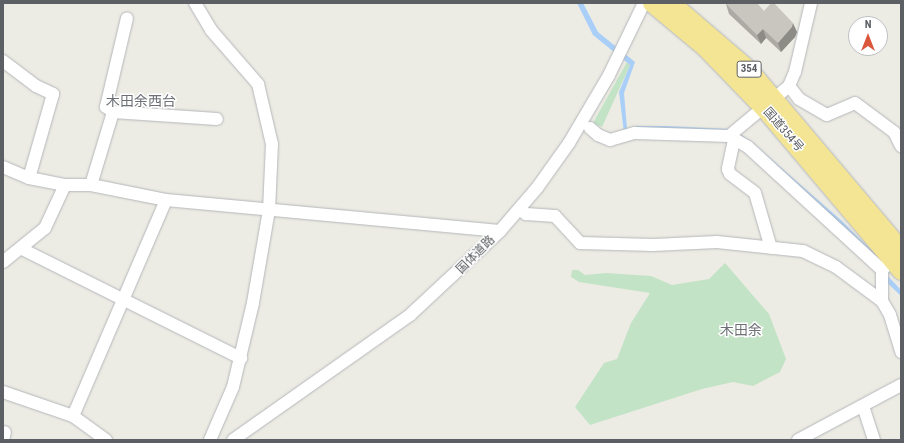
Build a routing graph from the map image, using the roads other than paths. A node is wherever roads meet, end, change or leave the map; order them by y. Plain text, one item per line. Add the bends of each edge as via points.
1 (195, 3) edge
2 (644, 3) edge
3 (651, 3) edge
4 (672, 3) edge
5 (811, 3) edge
6 (127, 18) dead end
7 (3, 61) edge
8 (789, 86) junction
9 (770, 104) junction
10 (113, 112) junction
11 (217, 119) dead end
12 (590, 128) dead end
13 (732, 138) junction
14 (901, 146) edge
15 (3, 167) edge
16 (29, 178) junction
17 (65, 185) junction
18 (91, 185) junction
19 (166, 200) junction
20 (519, 209) junction
21 (269, 210) junction
22 (500, 231) junction
23 (771, 248) junction
24 (22, 249) junction
25 (3, 262) edge
26 (894, 262) edge
27 (122, 300) junction
28 (882, 301) junction
29 (901, 352) edge
30 (241, 358) junction
31 (901, 385) edge
32 (4, 393) edge
33 (864, 406) junction
34 (73, 416) junction
35 (106, 440) edge
36 (210, 440) edge
37 (233, 440) edge
38 (798, 440) edge
39 (874, 440) edge

1 - 21 street via 212,30 258,84 272,144
2 - 20 street, 国体道路 via 609,75 560,158
3 - 9 highway, 国道354号 / 354
4 - 9 highway, 国道354号 / 354 via 720,42
5 - 8 street via 795,72
6 - 10 street via 106,107
7 - 16 street via 36,86 53,94
8 - 9 street
8 - 14 street via 800,99 827,115 855,103 894,132
9 - 13 street
9 - 26 highway, 国道354号 / 354
10 - 11 street
10 - 18 street
12 - 13 street via 610,140 636,133
13 - 23 street via 728,169 730,174 755,193
13 - 26 street via 748,147
15 - 16 street
16 - 17 street
17 - 18 street
17 - 24 street via 45,228
18 - 19 street
19 - 21 street
19 - 27 street
20 - 22 street, 国体道路
20 - 23 street via 526,214 555,216 580,243 653,245 717,242
21 - 22 street
21 - 30 street
22 - 37 street, 国体道路 via 410,315
23 - 28 street via 793,249 816,256 836,267
24 - 25 street
24 - 27 street
26 - 28 street
27 - 30 street
27 - 34 street via 123,304
28 - 29 street via 890,315
30 - 36 street via 233,387
31 - 33 street
32 - 34 street
33 - 38 street
33 - 39 street
34 - 35 street

